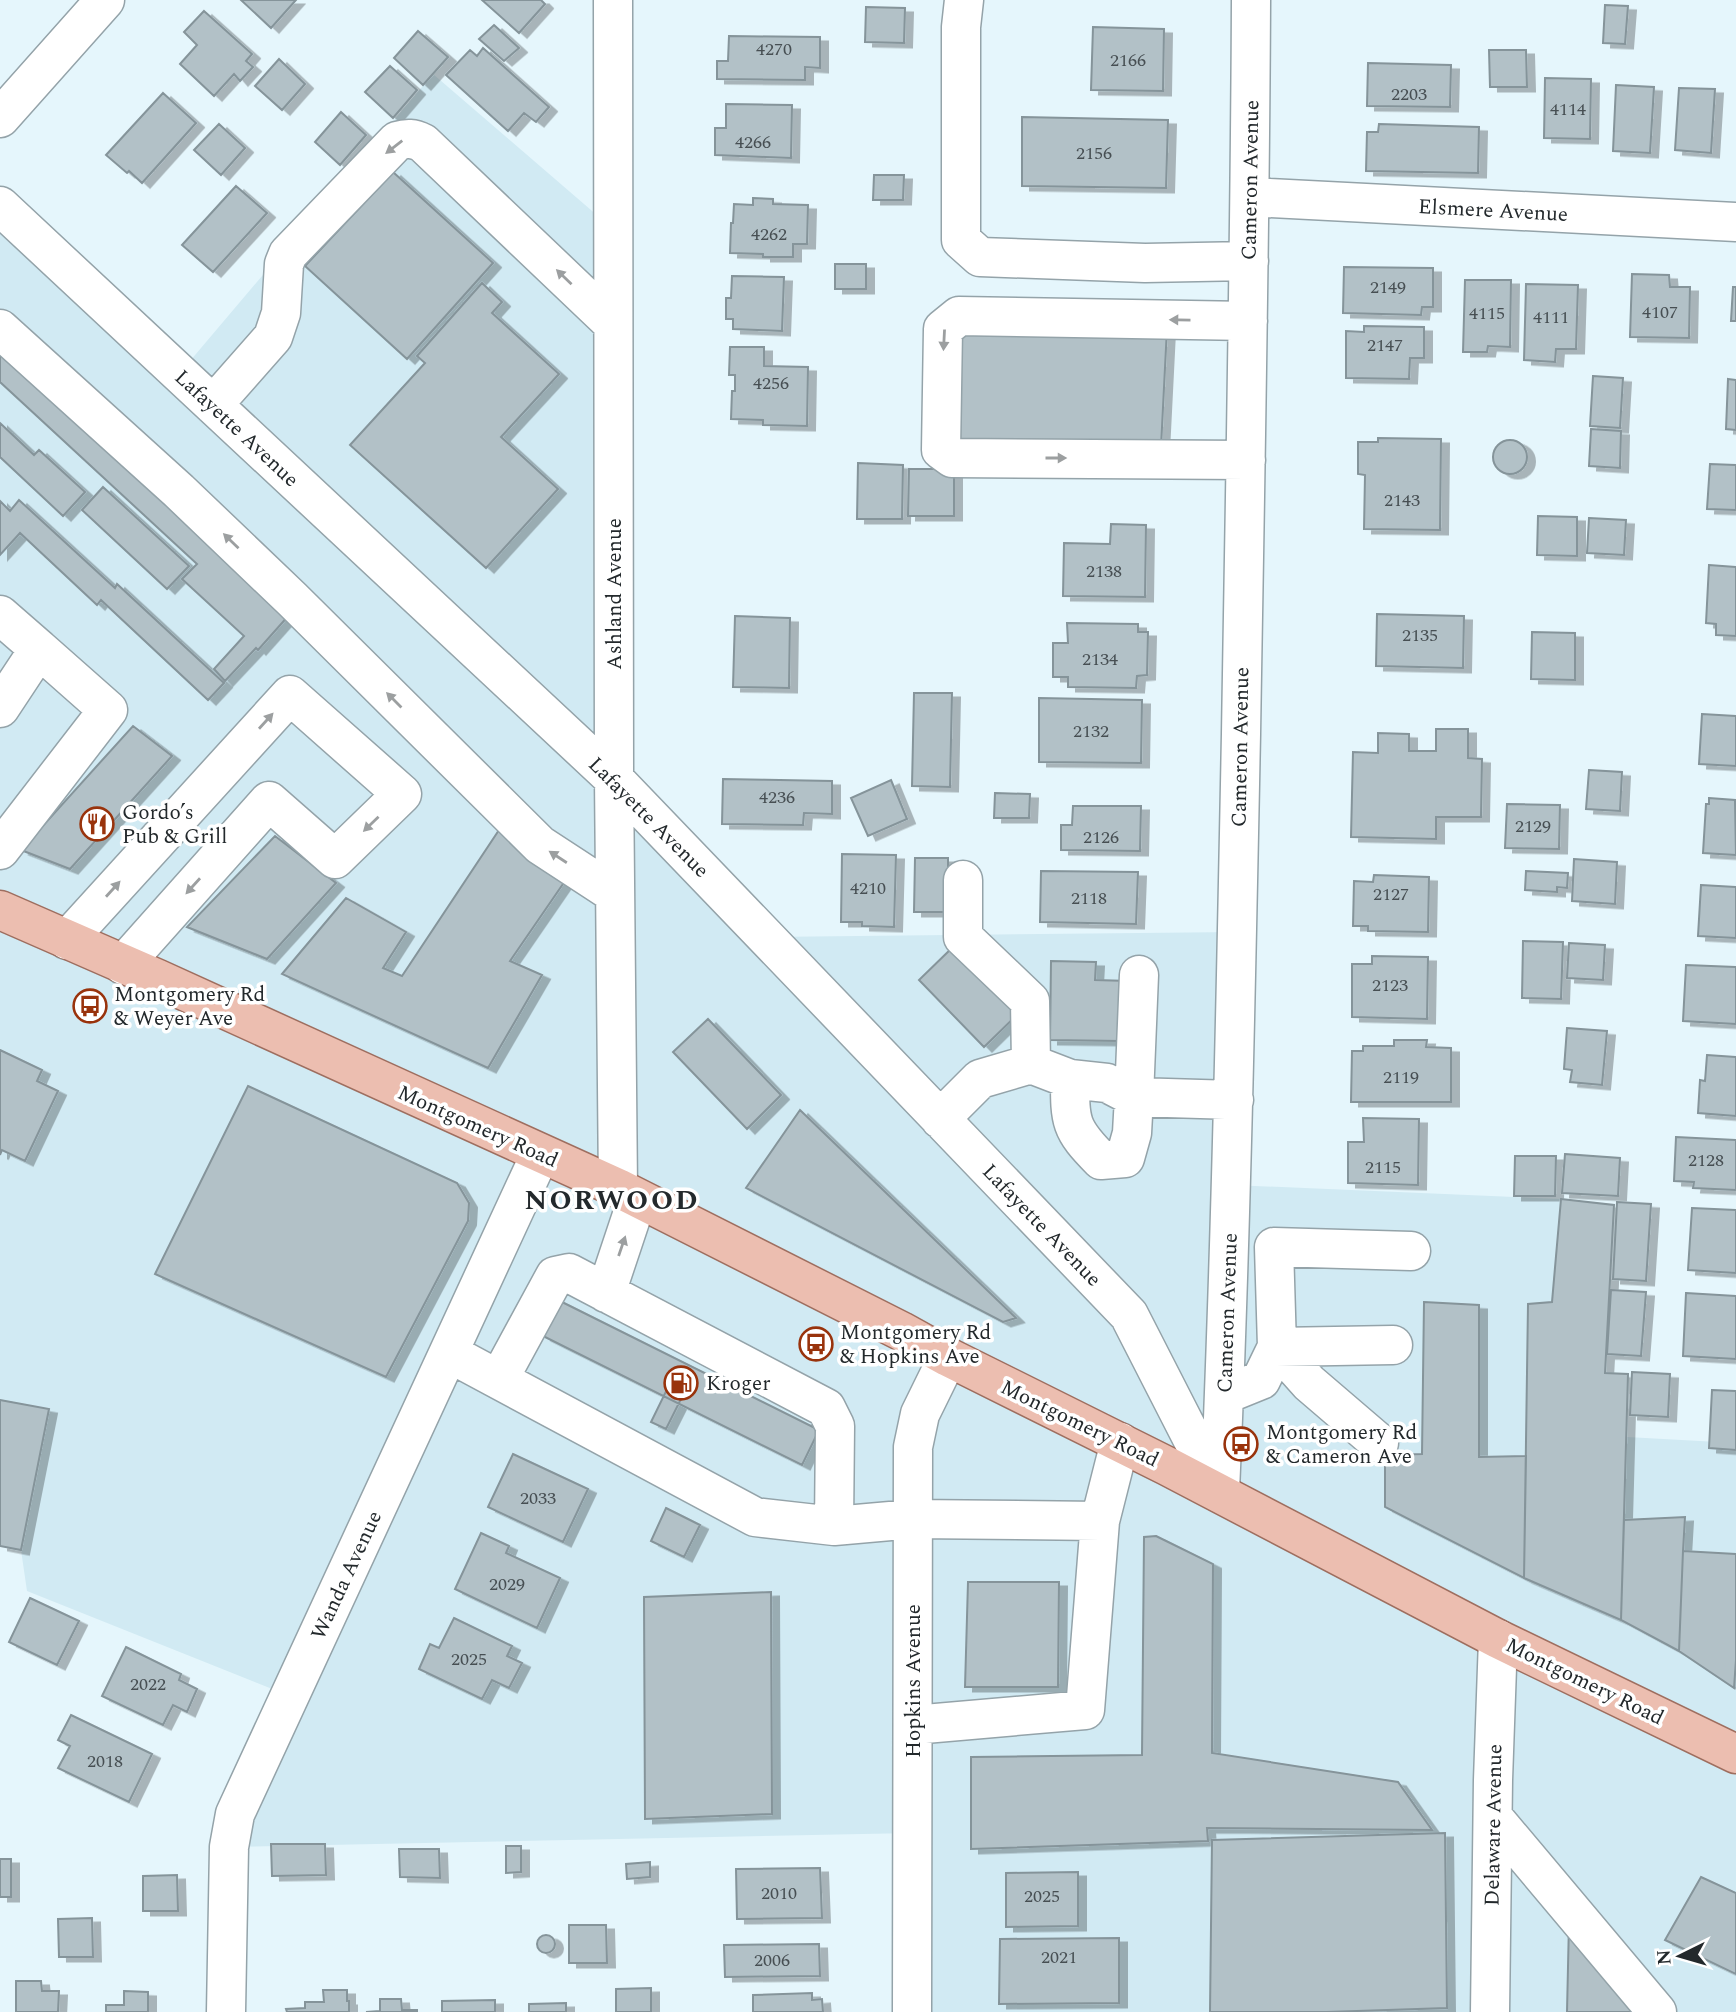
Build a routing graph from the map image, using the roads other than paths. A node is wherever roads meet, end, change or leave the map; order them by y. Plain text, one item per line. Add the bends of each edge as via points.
1 (105, 0) edge
2 (613, 0) edge
3 (964, 0) edge
4 (1251, 0) edge
5 (0, 118) edge
6 (1250, 197) junction
7 (0, 206) edge
8 (1736, 222) edge
9 (1249, 261) junction
10 (1248, 321) junction
11 (613, 324) junction
12 (0, 329) edge
13 (213, 405) junction
14 (1246, 460) junction
15 (0, 615) edge
16 (39, 649) junction
17 (0, 708) edge
18 (614, 779) junction
19 (189, 805) junction
20 (233, 842) junction
21 (0, 850) edge
22 (963, 880) dead end
23 (615, 894) junction
24 (0, 910) edge
25 (67, 940) junction
26 (123, 965) junction
27 (1139, 975) dead end
28 (1031, 1064) junction
29 (1070, 1079) junction
30 (1134, 1097) junction
31 (1234, 1100) junction
32 (940, 1119) junction
33 (540, 1155) junction
34 (627, 1194) junction
35 (1230, 1244) junction
36 (1274, 1247) junction
37 (1411, 1251) dead end
38 (606, 1293) junction
39 (1393, 1345) dead end
40 (1277, 1347) junction
41 (449, 1353) junction
42 (948, 1357) junction
43 (499, 1379) junction
44 (1224, 1395) junction
45 (1119, 1442) junction
46 (1379, 1443) dead end
47 (1220, 1493) junction
48 (913, 1519) junction
49 (1100, 1521) junction
50 (834, 1526) junction
51 (1498, 1639) junction
52 (913, 1725) junction
53 (1736, 1754) edge
54 (1493, 1817) junction
55 (226, 2012) edge
56 (912, 2012) edge
57 (1490, 2012) edge
58 (1657, 2012) edge

1 - 5 street
2 - 11 street, Ashland Avenue
3 - 9 street via 961,240 980,257 1145,263
4 - 6 street, Cameron Avenue
6 - 8 street, Elsmere Avenue
6 - 9 street, Cameron Avenue
7 - 13 street, Lafayette Avenue
9 - 10 street, Cameron Avenue
10 - 14 street, Cameron Avenue
10 -> 14 street via 959,316 943,329 942,450 951,458
11 -> 13 street via 423,143 397,141 288,254 274,337
11 - 18 street, Ashland Avenue
23 -> 12 street via 540,845 179,491
13 - 18 street, Lafayette Avenue
14 - 31 street, Cameron Avenue
15 - 16 street
16 - 17 street
16 - 21 street via 108,710
18 - 23 street, Ashland Avenue
18 - 32 street, Lafayette Avenue
19 - 20 street
19 -> 20 street via 290,695 402,794 335,859 269,801
25 -> 19 street
20 -> 26 street
22 - 28 street via 963,937 1030,1001
23 - 34 street, Ashland Avenue
24 - 25 main road, Montgomery Road
25 - 26 main road, Montgomery Road
26 - 33 main road, Montgomery Road
27 - 30 street
28 - 29 street
28 - 32 street via 980,1079
29 - 30 street via 1107,1083
29 - 30 street via 1070,1116 1081,1140 1101,1160 1125,1158
30 - 31 street
31 - 35 street, Cameron Avenue
32 - 47 street, Lafayette Avenue via 1129,1315
33 - 34 main road, Montgomery Road
33 - 41 street, Wanda Avenue
38 -> 34 street, Ashland Avenue
34 - 42 main road, Montgomery Road
35 - 36 street
35 - 44 street, Cameron Avenue
36 - 37 street
36 - 40 street
38 - 43 street via 569,1273 555,1276
38 - 50 street via 826,1408 835,1426
39 - 40 street
40 - 44 street via 1261,1380
40 - 46 street via 1309,1383
41 - 43 street
41 - 55 street, Wanda Avenue via 235,1814 229,1847
42 - 45 main road, Montgomery Road
42 - 48 street, Hopkins Avenue via 920,1414 915,1436
43 - 50 street via 755,1517
44 - 47 street, Cameron Avenue
45 - 47 main road, Montgomery Road
45 - 49 street
47 - 51 main road, Montgomery Road
48 - 49 street
48 - 50 street
48 - 52 street, Hopkins Avenue
49 - 52 street via 1086,1710
51 - 53 main road, Montgomery Road
51 - 54 street, Delaware Avenue
52 - 56 street, Hopkins Avenue
54 - 57 street, Delaware Avenue
54 - 58 street

